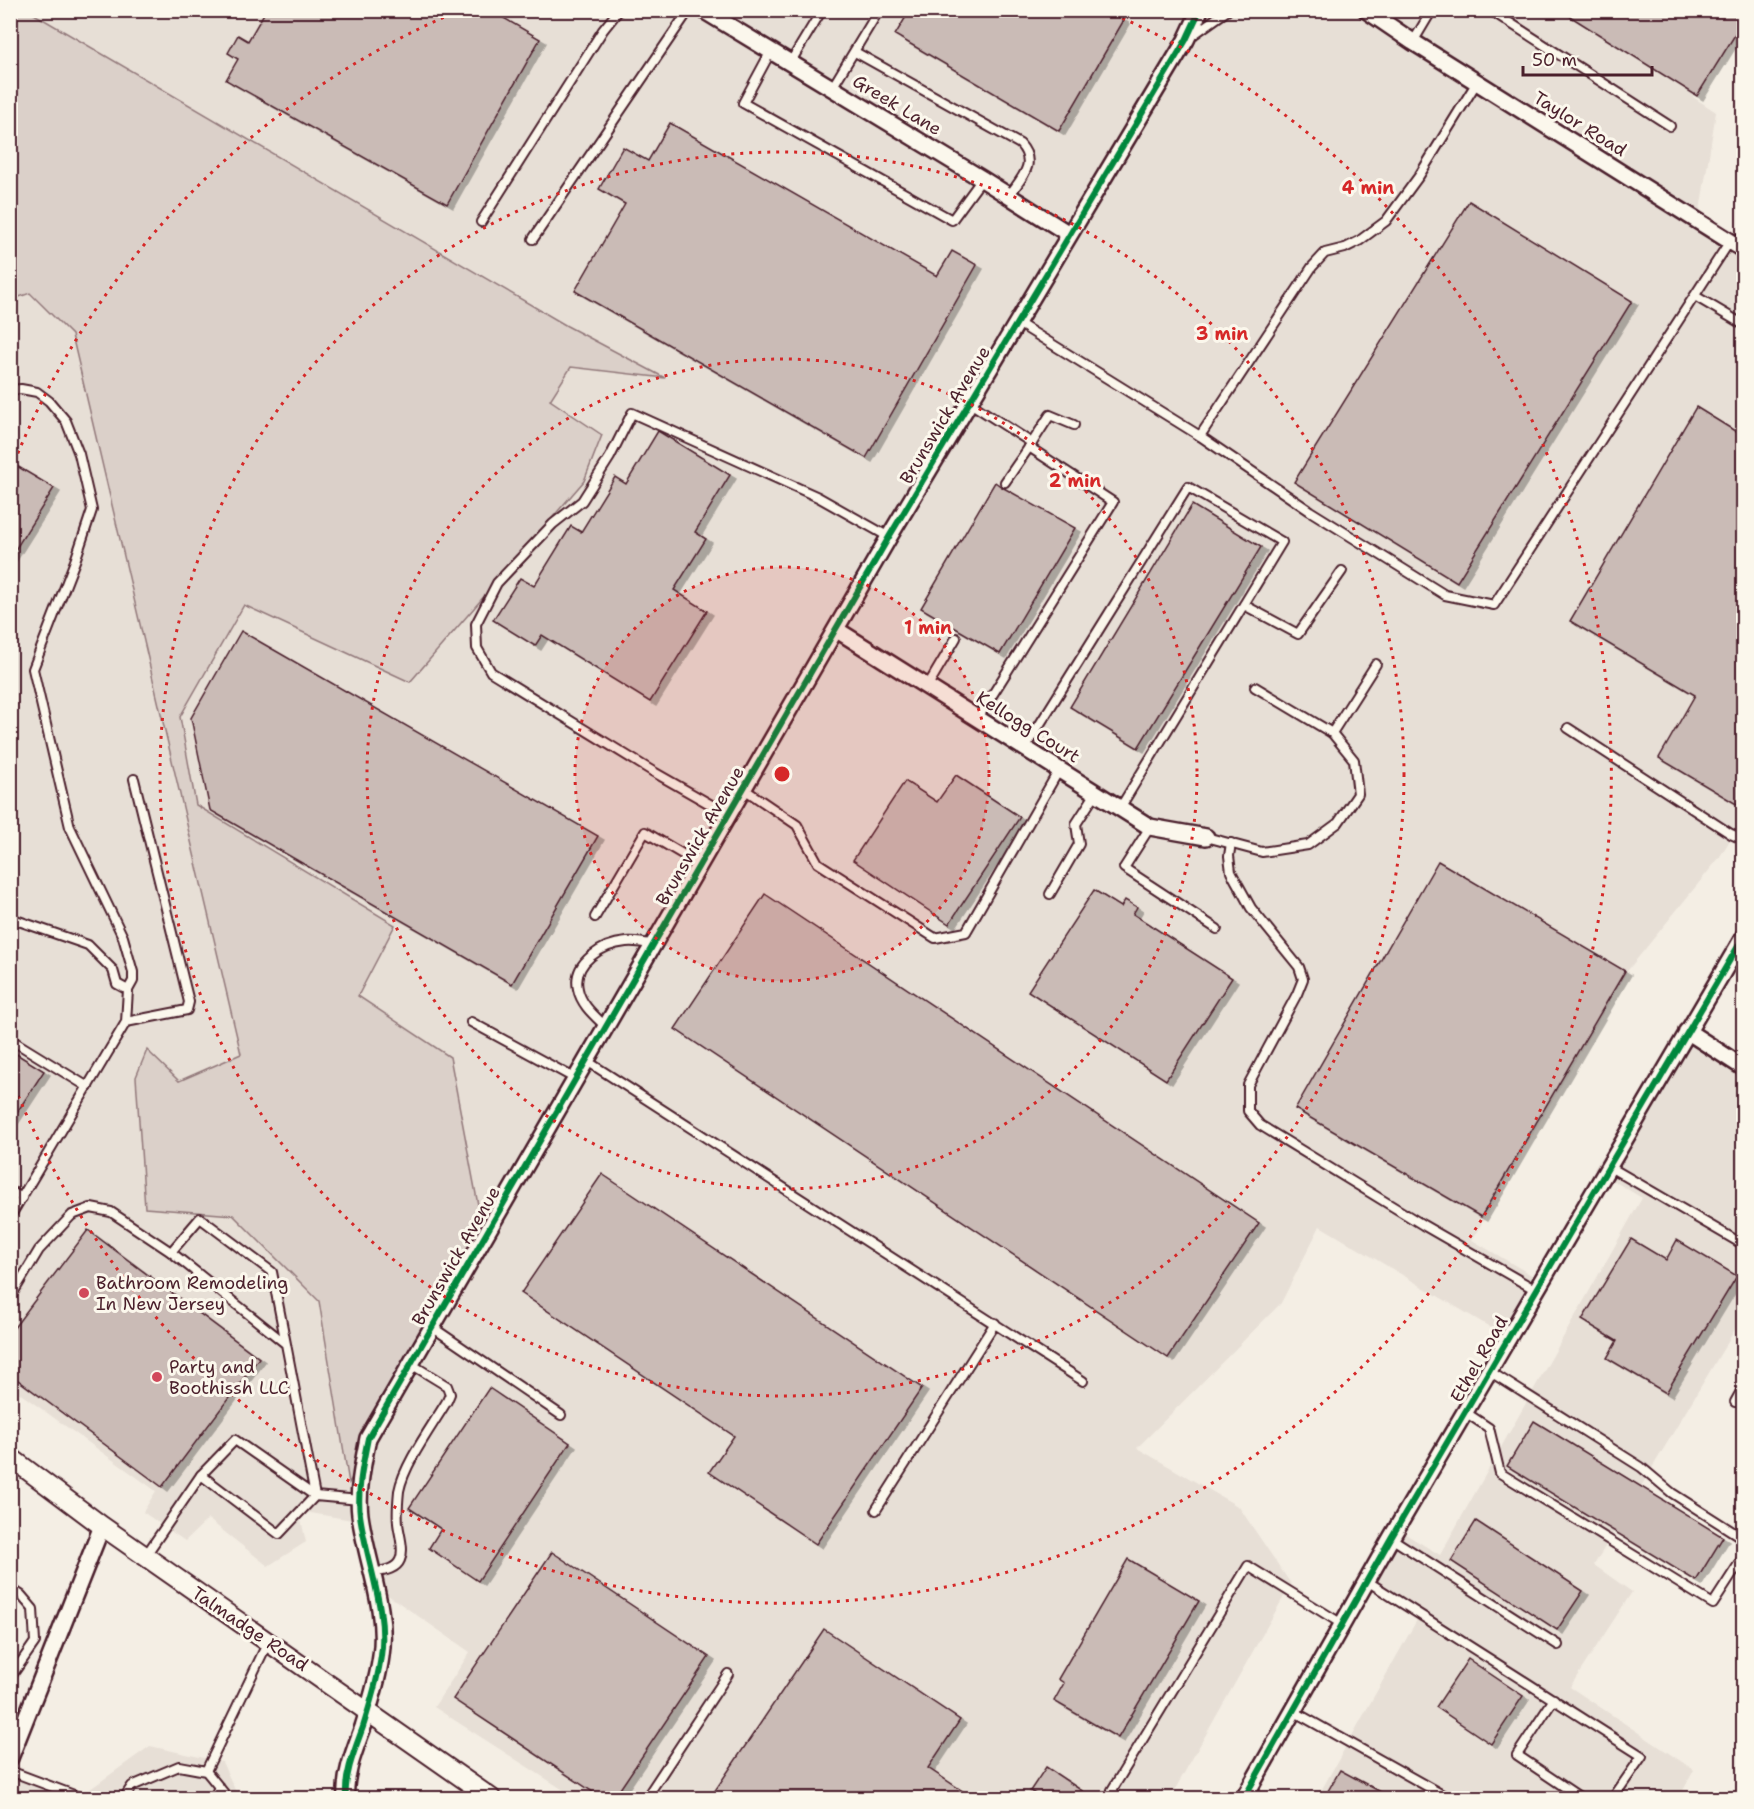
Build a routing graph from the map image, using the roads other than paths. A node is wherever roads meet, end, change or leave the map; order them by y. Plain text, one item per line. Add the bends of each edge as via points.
1 (619, 10) edge
2 (689, 10) edge
3 (703, 10) edge
4 (822, 10) edge
5 (879, 10) edge
6 (1200, 10) edge
7 (1228, 10) edge
8 (1366, 10) edge
9 (1432, 10) edge
10 (1490, 10) edge
11 (1186, 40) junction
12 (1413, 42) junction
13 (771, 51) junction
14 (855, 52) junction
15 (790, 63) junction
16 (1477, 82) junction
17 (832, 88) junction
18 (1670, 126) dead end
19 (982, 179) junction
20 (1009, 196) junction
21 (481, 222) dead end
22 (1069, 234) junction
23 (533, 239) dead end
24 (1730, 241) junction
25 (1743, 250) edge
26 (1695, 296) junction
27 (1018, 323) junction
28 (1743, 325) edge
29 (10, 390) edge
30 (970, 403) junction
31 (1074, 425) dead end
32 (1200, 436) junction
33 (1031, 445) junction
34 (1005, 482) dead end
35 (889, 537) junction
36 (1342, 571) dead end
37 (1244, 605) junction
38 (837, 630) junction
39 (956, 638) dead end
40 (1376, 664) dead end
41 (927, 687) junction
42 (1255, 687) dead end
43 (978, 718) junction
44 (1568, 728) dead end
45 (1332, 733) junction
46 (1025, 748) junction
47 (1059, 770) junction
48 (134, 779) dead end
49 (744, 789) junction
50 (1096, 793) junction
51 (1120, 808) junction
52 (729, 815) junction
53 (1150, 826) junction
54 (1206, 837) joint
55 (1743, 840) edge
56 (1231, 843) junction
57 (701, 865) junction
58 (1050, 894) dead end
59 (595, 917) dead end
60 (10, 918) edge
61 (1218, 929) dead end
62 (1743, 936) edge
63 (654, 945) junction
64 (128, 990) junction
65 (126, 1022) junction
66 (471, 1022) dead end
67 (606, 1028) junction
68 (1687, 1031) junction
69 (10, 1039) edge
70 (587, 1061) junction
71 (1743, 1068) edge
72 (576, 1079) junction
73 (88, 1088) junction
74 (1608, 1166) junction
75 (10, 1191) edge
76 (22, 1198) junction
77 (10, 1217) edge
78 (1743, 1245) edge
79 (171, 1252) junction
80 (1536, 1290) junction
81 (10, 1298) edge
82 (995, 1323) junction
83 (432, 1328) junction
84 (286, 1344) junction
85 (411, 1364) junction
86 (1489, 1371) junction
87 (1083, 1381) dead end
88 (1743, 1386) edge
89 (1735, 1402) dead end
90 (1465, 1412) junction
91 (561, 1415) dead end
92 (10, 1457) edge
93 (201, 1475) junction
94 (315, 1496) junction
95 (360, 1500) junction
96 (876, 1510) dead end
97 (102, 1526) junction
98 (1391, 1538) junction
99 (1743, 1539) edge
100 (1743, 1556) edge
101 (145, 1557) junction
102 (372, 1573) junction
103 (1367, 1581) junction
104 (10, 1588) edge
105 (1342, 1624) junction
106 (268, 1641) junction
107 (1558, 1645) dead end
108 (728, 1674) dead end
109 (10, 1678) edge
110 (1554, 1699) junction
111 (368, 1711) junction
112 (1293, 1711) junction
113 (10, 1758) edge
114 (10, 1771) edge
115 (206, 1771) junction
116 (219, 1787) junction
117 (82, 1798) edge
118 (124, 1798) edge
119 (214, 1798) edge
120 (228, 1798) edge
121 (346, 1798) edge
122 (491, 1798) edge
123 (646, 1798) edge
124 (1118, 1798) edge
125 (1244, 1798) edge
126 (1448, 1798) edge
127 (1581, 1798) edge
128 (1613, 1798) edge

1 - 21 lane
2 - 23 lane
3 - 13 street, Greek Lane
4 - 15 lane
5 - 14 lane
6 - 11 street, Brunswick Avenue
7 - 11 lane
8 - 12 street, Taylor Road
9 - 12 lane
10 - 18 lane
11 - 22 street, Brunswick Avenue
12 - 16 street, Taylor Road
13 - 15 street, Greek Lane
13 - 19 lane via 743,103 952,220
14 - 17 lane
14 - 20 lane via 1020,144 1027,152 1028,166
15 - 17 street, Greek Lane
16 - 24 street, Taylor Road
16 - 32 lane via 1386,221 1359,241 1325,253 1312,267
17 - 19 street, Greek Lane
19 - 20 street, Greek Lane
20 - 22 street, Greek Lane
22 - 27 street, Brunswick Avenue
24 - 25 street, Taylor Road
24 - 26 lane
26 - 28 lane
26 - 32 lane via 1494,606 1445,595
27 - 30 street, Brunswick Avenue
27 - 32 lane
29 - 64 lane via 37,392 66,421 79,454 92,510 33,669 70,827 123,937 134,981
30 - 33 lane
30 - 35 street, Brunswick Avenue
31 - 33 lane via 1050,415
33 - 34 lane
33 - 43 lane via 1113,502
35 - 38 street, Brunswick Avenue
35 - 52 lane via 818,497 632,413 582,501 553,524 497,583 476,624 477,648 491,672
36 - 37 lane via 1298,634
37 - 46 lane via 1282,542 1188,487
37 - 51 lane
38 - 41 street, Kellogg Court
38 - 49 street, Brunswick Avenue
39 - 41 lane
40 - 45 lane
41 - 43 street, Kellogg Court
42 - 45 lane
43 - 46 street, Kellogg Court
44 - 55 lane
45 - 56 lane via 1354,760 1358,794 1338,823 1308,845 1262,852
46 - 47 street, Kellogg Court
47 - 49 lane via 966,932 935,938 818,863 797,825
47 - 50 street, Kellogg Court
48 - 65 lane via 189,1002 187,1010
49 - 52 street, Brunswick Avenue
50 - 51 street, Kellogg Court
50 - 58 lane via 1076,824 1079,844
51 - 53 street, Kellogg Court
52 - 57 street, Brunswick Avenue
53 - 54 street, Kellogg Court
53 - 61 lane via 1124,868
54 - 56 lane
56 - 80 lane via 1231,872 1251,908 1299,968 1303,979 1248,1085 1248,1111 1260,1125
57 - 59 lane via 645,832
57 - 63 street, Brunswick Avenue
60 - 64 lane via 88,945 113,970 117,984
62 - 68 street, Ethel Road
63 - 67 street, Brunswick Avenue
63 - 67 lane via 616,943 603,948 583,965 578,989 584,1004
64 - 65 lane
65 - 73 lane
66 - 72 lane
67 - 70 street, Brunswick Avenue
68 - 71 street
68 - 74 street, Ethel Road
69 - 73 lane
70 - 72 street, Brunswick Avenue
70 - 82 lane
72 - 83 street, Brunswick Avenue
73 - 76 lane
74 - 78 lane
74 - 80 street, Ethel Road
75 - 76 lane
76 - 77 lane
79 - 81 lane via 111,1212 91,1208 72,1215 39,1250
79 - 84 lane
79 - 84 lane via 201,1218 272,1272
80 - 86 street, Ethel Road
82 - 87 lane
82 - 96 lane
83 - 85 street, Brunswick Avenue
83 - 91 lane
84 - 94 lane
85 - 95 street, Brunswick Avenue via 368,1438
85 - 102 lane via 447,1386 450,1394 403,1475 398,1502 400,1560 388,1570
86 - 90 street, Ethel Road
86 - 99 lane via 1641,1467 1672,1493
88 - 89 lane
90 - 98 street, Ethel Road
90 - 100 lane via 1489,1428 1500,1473 1713,1604
92 - 97 street, Talmadge Road
93 - 94 lane via 235,1440
93 - 94 lane via 279,1534
93 - 101 lane
94 - 95 lane
95 - 102 street, Brunswick Avenue
97 - 101 street, Talmadge Road
97 - 113 street
98 - 103 street, Ethel Road
98 - 107 lane
101 - 106 street, Talmadge Road
102 - 111 street, Brunswick Avenue via 382,1625 381,1655
103 - 105 street, Ethel Road
103 - 110 lane
104 - 109 lane via 33,1609 35,1642
105 - 112 street, Ethel Road
105 - 124 lane via 1248,1566 1112,1790
106 - 111 street, Talmadge Road
106 - 115 lane
108 - 123 lane
110 - 127 lane via 1517,1755
110 - 128 lane via 1642,1756
111 - 121 street, Brunswick Avenue via 352,1758
111 - 122 street, Talmadge Road
112 - 125 street, Ethel Road
112 - 126 lane
114 - 117 lane
115 - 116 lane
115 - 118 lane via 179,1766 132,1786
116 - 119 lane
116 - 120 lane

